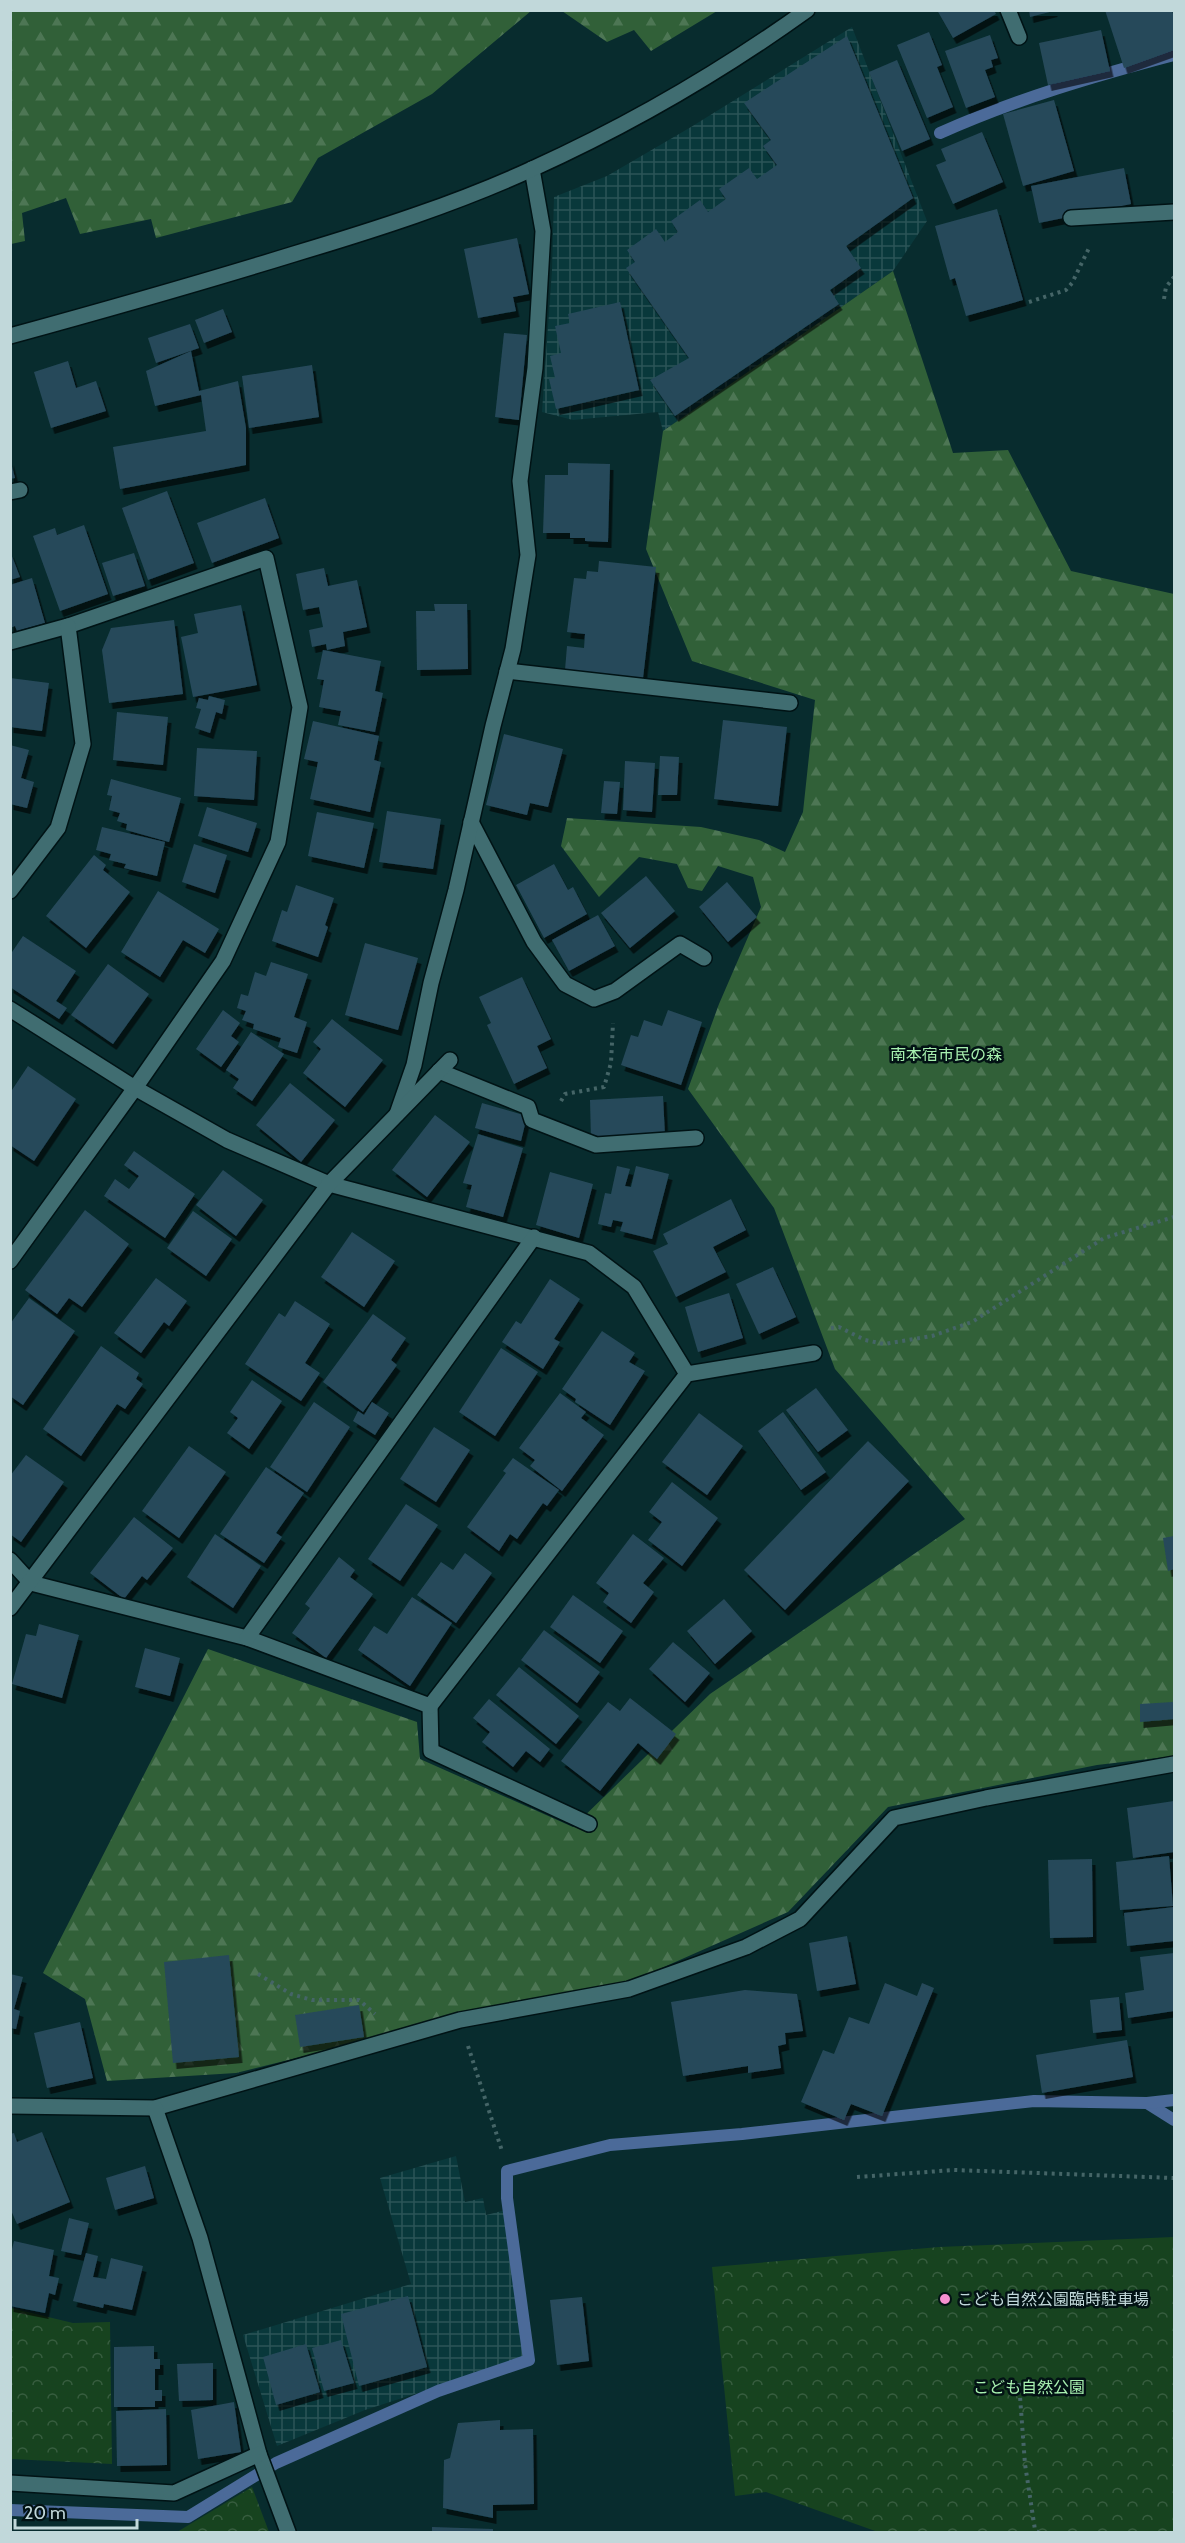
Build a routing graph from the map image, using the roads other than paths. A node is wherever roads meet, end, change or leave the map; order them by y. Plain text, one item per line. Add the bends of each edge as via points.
1 (807, 10) edge
2 (1008, 10) edge
3 (1019, 37) dead end
4 (532, 169) junction
5 (1174, 212) edge
6 (1071, 218) dead end
7 (10, 336) edge
8 (68, 626) junction
9 (10, 642) edge
10 (507, 671) junction
11 (790, 703) dead end
12 (471, 822) junction
13 (10, 891) edge
14 (704, 958) dead end
15 (10, 1010) edge
16 (135, 1088) junction
17 (397, 1114) junction
18 (696, 1138) dead end
19 (329, 1184) junction
20 (534, 1237) junction
21 (10, 1261) edge
22 (814, 1353) dead end
23 (687, 1374) junction
24 (10, 1560) edge
25 (31, 1583) junction
26 (10, 1608) edge
27 (247, 1638) junction
28 (430, 1706) junction
29 (1174, 1764) edge
30 (589, 1824) dead end
31 (10, 2106) edge
32 (155, 2108) junction
33 (259, 2454) junction
34 (10, 2483) edge
35 (288, 2532) edge

1 - 4 street via 764,41 653,107
2 - 3 street
4 - 7 street via 386,226
4 - 10 street via 543,231 535,368 520,481 528,555
5 - 6 street
8 - 9 street
8 - 13 street via 83,744 58,828
8 - 16 street via 266,558 300,707 278,842 223,962
10 - 11 street
10 - 12 street
12 - 14 street via 534,942 565,984 594,999 615,991 681,944
12 - 17 street via 414,1065
15 - 16 street
16 - 19 street via 227,1140
16 - 21 street
17 - 18 street via 445,1066 528,1107 532,1120 597,1145
17 - 19 street
19 - 20 street
19 - 25 street
20 - 23 street via 589,1253 634,1287
20 - 27 street
22 - 23 street
23 - 28 street
24 - 25 street
25 - 26 street
25 - 27 street
27 - 28 street
28 - 30 street via 431,1751
29 - 32 street via 894,1818 800,1919 746,1947 629,1989 460,2020
31 - 32 street
32 - 33 street via 200,2238
33 - 34 street via 174,2493
33 - 35 street

